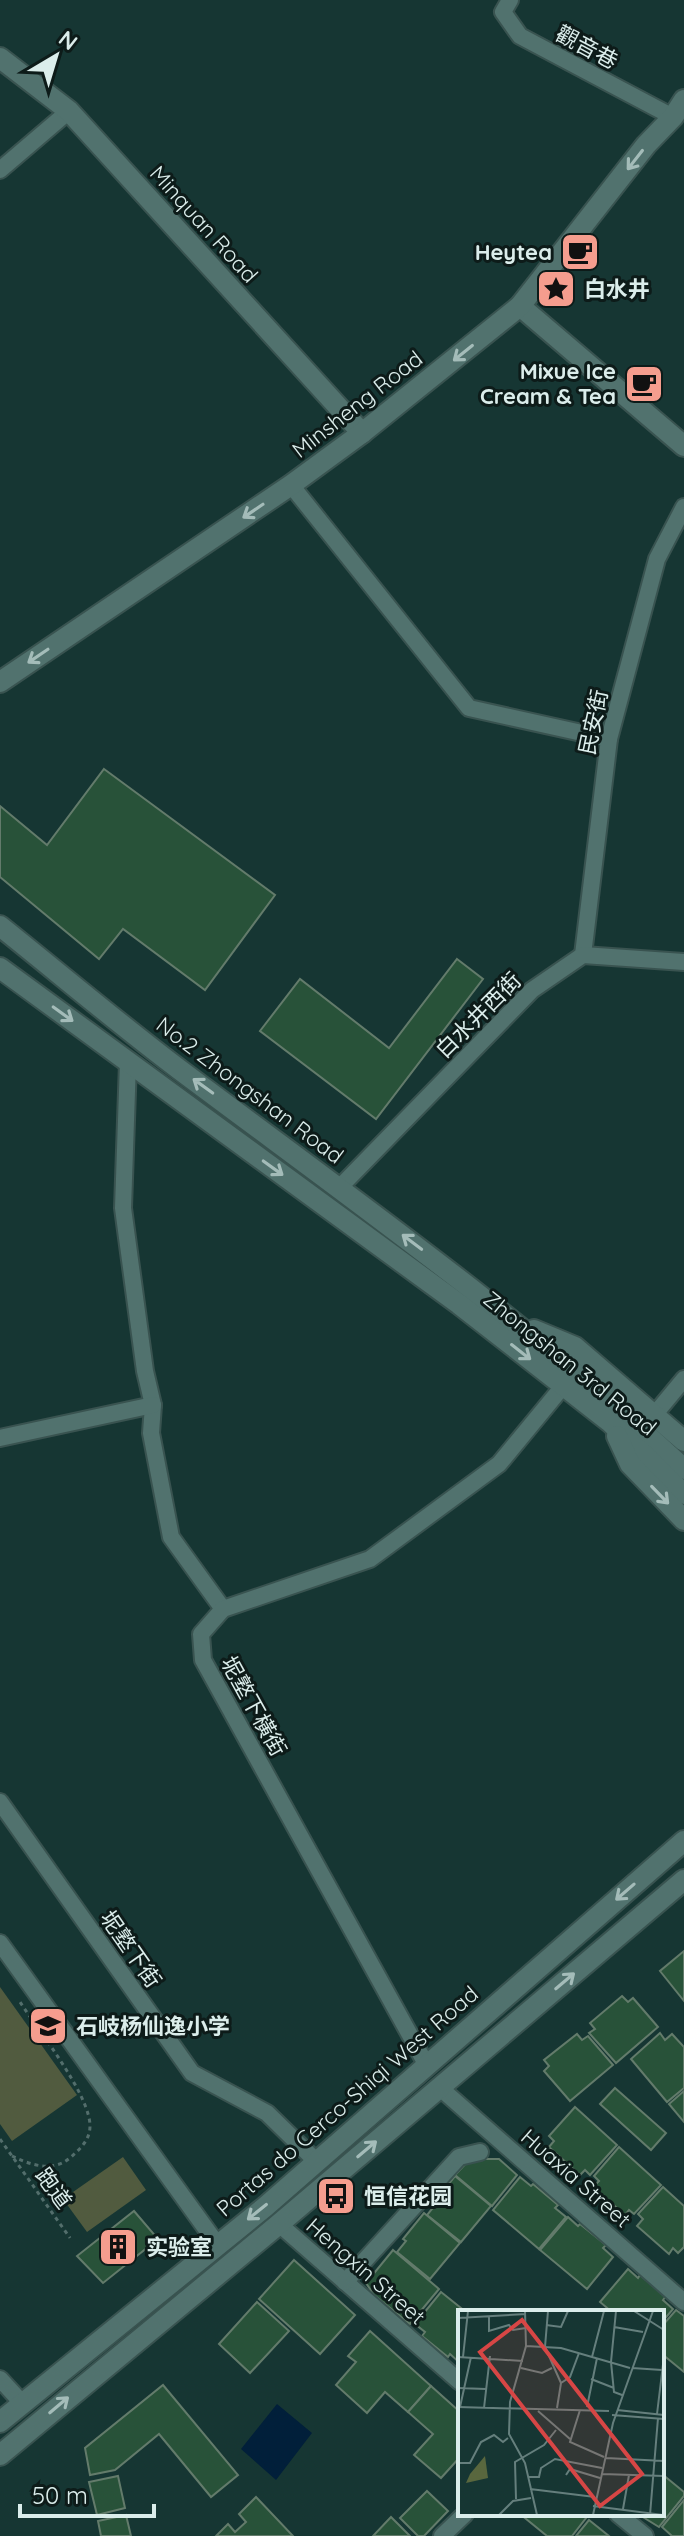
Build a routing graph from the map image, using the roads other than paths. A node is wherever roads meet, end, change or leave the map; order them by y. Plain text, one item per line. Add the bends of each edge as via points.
1 (510, 0) edge
2 (0, 58) edge
3 (679, 108) edge
4 (69, 111) junction
5 (0, 170) edge
6 (520, 306) junction
7 (362, 433) junction
8 (684, 446) edge
9 (291, 485) junction
10 (684, 507) edge
11 (0, 682) edge
12 (609, 739) junction
13 (0, 926) edge
14 (583, 955) junction
15 (684, 962) edge
16 (0, 968) edge
17 (128, 1062) junction
18 (340, 1187) junction
19 (466, 1296) junction
20 (516, 1322) junction
21 (684, 1379) edge
22 (564, 1385) junction
23 (153, 1405) junction
24 (655, 1414) junction
25 (610, 1422) junction
26 (0, 1438) edge
27 (684, 1441) edge
28 (684, 1469) edge
29 (684, 1494) edge
30 (684, 1520) edge
31 (223, 1609) junction
32 (0, 1802) edge
33 (684, 1841) edge
34 (684, 1880) edge
35 (0, 1943) edge
36 (426, 2064) junction
37 (439, 2087) junction
38 (480, 2152) dead end
39 (316, 2161) junction
40 (279, 2224) junction
41 (217, 2244) junction
42 (345, 2282) junction
43 (684, 2302) edge
44 (0, 2379) edge
45 (458, 2380) edge
46 (23, 2404) junction
47 (0, 2422) edge
48 (0, 2455) edge
49 (463, 2516) edge
50 (620, 2516) edge
51 (442, 2536) edge
52 (645, 2536) edge

1 - 3 street, 觀音巷 via 503,12 520,36
2 - 4 main road, Minquan Road
3 -> 6 main road, Minsheng Road
4 - 5 street
4 - 7 main road, Minquan Road
6 -> 7 main road, Minsheng Road
6 - 8 main road
7 - 9 main road, Minsheng Road
9 -> 11 main road, Minsheng Road
9 - 12 street via 469,708
10 - 12 street, 民安街 via 657,559
12 - 14 street, 民安街
18 -> 13 main road, No.2 Zhongshan Road via 179,1069
14 - 15 street
14 - 18 street, 白水井西街 via 532,990
16 -> 17 main road
17 -> 19 main road
17 - 23 street via 123,1208
19 -> 18 main road, No.2 Zhongshan Road
19 - 20 main road, Zhongshan 3rd Road
19 -> 22 main road, Zhongshan 3rd Road
20 - 24 main road via 575,1347
20 - 28 main road, Zhongshan 3rd Road
21 - 24 street
22 - 25 main road, Zhongshan 3rd Road
22 - 31 street via 499,1464 370,1559
23 - 26 street
23 - 31 street via 151,1433 171,1537
24 - 27 main road
25 - 29 main road, Zhongshan 3rd Road
25 -> 30 main road via 630,1464
31 - 36 street, 坭墪下橫街 via 201,1634 203,1660
32 - 39 street, 坭墪下街 via 192,2073 267,2113
33 -> 36 main road, Portas do Cerco-Shiqi West Road
37 -> 34 main road
35 - 41 street
36 - 39 main road, Portas do Cerco-Shiqi West Road
40 -> 37 main road
37 - 43 street, Huaxia Street
38 - 42 street via 459,2157
39 -> 41 main road, Portas do Cerco-Shiqi West Road
40 - 42 street, Hengxin Street
48 -> 40 main road
41 - 46 main road, Portas do Cerco-Shiqi West Road
42 - 45 street, Hengxin Street
44 - 46 street
46 - 47 main road, Portas do Cerco-Shiqi West Road
49 - 51 street
50 - 52 street

